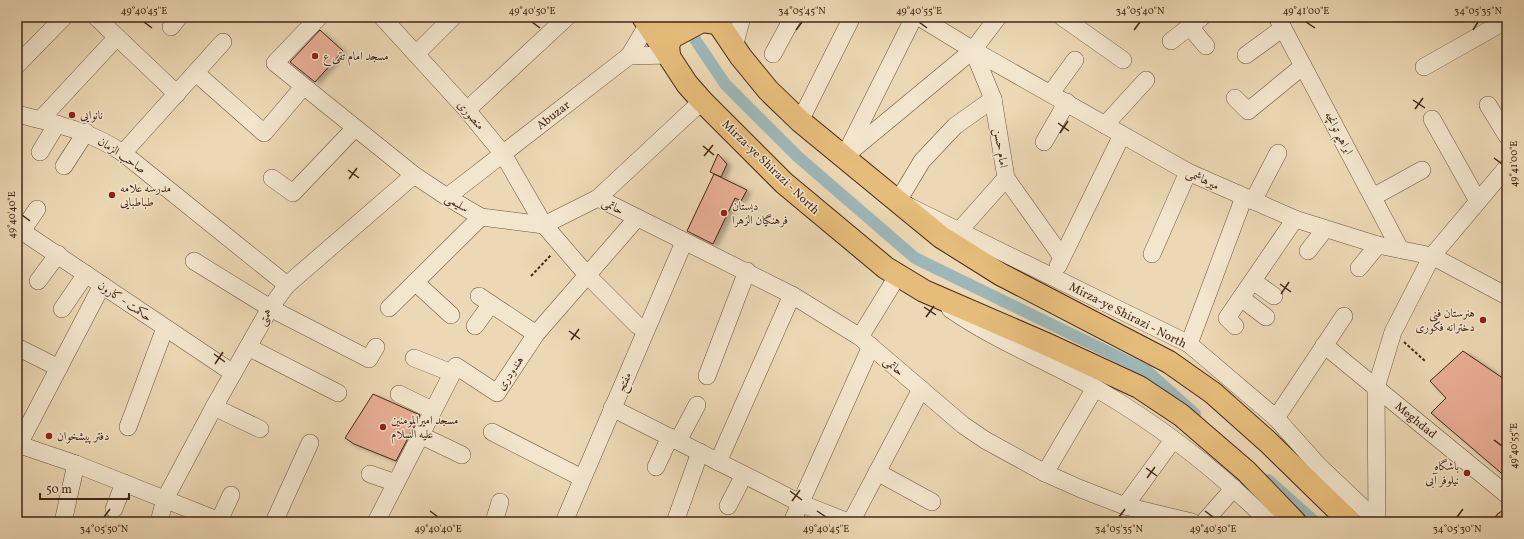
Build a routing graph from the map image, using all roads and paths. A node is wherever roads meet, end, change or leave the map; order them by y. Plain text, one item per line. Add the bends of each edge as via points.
1 (64, 17) edge
2 (96, 17) edge
3 (319, 17) edge
4 (382, 17) edge
5 (453, 17) edge
6 (567, 17) edge
7 (742, 17) edge
8 (793, 17) edge
9 (852, 17) edge
10 (914, 17) edge
11 (919, 17) edge
12 (998, 17) edge
13 (1069, 19) edge
14 (711, 20) edge
15 (1507, 20) edge
16 (1282, 21) edge
17 (1196, 22) edge
18 (660, 29) edge
19 (117, 38) junction
20 (223, 42) dead end
21 (1171, 42) dead end
22 (1206, 46) dead end
23 (734, 47) junction
24 (973, 50) junction
25 (416, 54) junction
26 (773, 54) dead end
27 (1246, 55) dead end
28 (629, 56) junction
29 (1075, 60) dead end
30 (1122, 60) dead end
31 (17, 65) edge
32 (1303, 66) junction
33 (1424, 67) dead end
34 (196, 73) junction
35 (1146, 80) dead end
36 (303, 87) junction
37 (1051, 93) junction
38 (176, 94) junction
39 (1234, 98) dead end
40 (993, 99) junction
41 (702, 101) junction
42 (1068, 102) junction
43 (1488, 105) dead end
44 (467, 110) junction
45 (17, 114) edge
46 (40, 119) junction
47 (1432, 119) dead end
48 (800, 121) junction
49 (57, 124) junction
50 (1105, 125) junction
51 (355, 128) junction
52 (86, 132) junction
53 (1122, 135) junction
54 (1507, 136) edge
55 (1044, 142) dead end
56 (40, 152) dead end
57 (123, 153) junction
58 (1278, 153) dead end
59 (503, 154) junction
60 (845, 156) junction
61 (64, 166) dead end
62 (1507, 167) edge
63 (1422, 170) dead end
64 (1188, 172) junction
65 (414, 175) junction
66 (272, 178) dead end
67 (1006, 178) junction
68 (447, 197) junction
69 (1373, 197) junction
70 (598, 198) junction
71 (1249, 199) junction
72 (898, 201) junction
73 (1478, 201) junction
74 (37, 209) dead end
75 (481, 217) junction
76 (637, 218) junction
77 (1295, 219) junction
78 (544, 225) junction
79 (20, 229) edge
80 (1325, 229) junction
81 (959, 231) junction
82 (684, 242) junction
83 (561, 245) junction
84 (1378, 245) junction
85 (1400, 249) junction
86 (1308, 251) dead end
87 (58, 254) junction
88 (1152, 254) dead end
89 (1432, 256) junction
90 (1062, 257) junction
91 (194, 261) dead end
92 (1359, 268) dead end
93 (747, 271) junction
94 (86, 274) junction
95 (898, 275) junction
96 (531, 276) dead end
97 (588, 276) junction
98 (1053, 277) junction
99 (38, 281) dead end
100 (1253, 281) junction
101 (415, 282) junction
102 (102, 285) junction
103 (287, 285) junction
104 (924, 291) junction
105 (792, 295) junction
106 (1274, 296) dead end
107 (1507, 296) edge
108 (1241, 298) junction
109 (270, 308) junction
110 (389, 308) dead end
111 (62, 309) dead end
112 (451, 314) dead end
113 (1344, 316) dead end
114 (1266, 317) dead end
115 (475, 326) dead end
116 (638, 326) dead end
117 (1235, 326) dead end
118 (166, 328) junction
119 (1393, 332) junction
120 (536, 334) junction
121 (865, 342) junction
122 (1188, 344) junction
123 (1324, 346) junction
124 (17, 347) edge
125 (248, 347) junction
126 (376, 347) dead end
127 (414, 358) dead end
128 (1425, 361) dead end
129 (59, 368) junction
130 (233, 373) junction
131 (452, 373) junction
132 (707, 376) dead end
133 (1095, 388) junction
134 (1376, 388) junction
135 (920, 389) junction
136 (338, 393) dead end
137 (399, 394) dead end
138 (697, 405) dead end
139 (214, 407) junction
140 (612, 408) junction
141 (432, 410) junction
142 (1276, 418) junction
143 (128, 426) dead end
144 (260, 429) dead end
145 (492, 432) dead end
146 (420, 435) junction
147 (674, 439) junction
148 (1173, 440) junction
149 (310, 443) dead end
150 (18, 444) edge
151 (700, 452) junction
152 (462, 455) dead end
153 (718, 462) junction
154 (76, 464) junction
155 (656, 467) dead end
156 (877, 472) junction
157 (1045, 473) junction
158 (370, 474) dead end
159 (744, 475) junction
160 (582, 478) junction
161 (124, 482) junction
162 (396, 483) junction
163 (1234, 488) junction
164 (231, 495) dead end
165 (1507, 495) edge
166 (165, 499) junction
167 (500, 502) dead end
168 (932, 502) dead end
169 (800, 503) junction
170 (728, 506) dead end
171 (1125, 506) junction
172 (114, 509) dead end
173 (1269, 516) edge
174 (220, 521) edge
175 (63, 522) edge
176 (159, 522) edge
177 (274, 522) edge
178 (377, 522) edge
179 (494, 522) edge
180 (564, 522) edge
181 (675, 522) edge
182 (792, 522) edge
183 (849, 522) edge
184 (1192, 522) edge
185 (1204, 522) edge
186 (1295, 522) edge
187 (1350, 522) edge
188 (1377, 522) edge

1 - 31 street
2 - 19 street
3 - 36 street, سلیمی via 275,64
4 - 25 street, منصوری
5 - 25 street
6 - 44 street
7 - 23 street
8 - 26 street
9 - 48 street
10 - 60 street
11 - 24 street, میرهاشمی
12 - 24 street
13 - 30 street
14 - 18 main road
14 - 23 main road, Mirza-ye Shirazi - North
15 - 33 street
16 - 27 street
16 - 32 street, ابراهیم توانچه
17 - 21 street
17 - 22 street
18 - 28 street, Abuzar
18 - 28 street
18 - 41 main road, Mirza-ye Shirazi - North via 687,84
19 - 38 street
19 - 46 street
20 - 34 street
23 - 48 main road, Mirza-ye Shirazi - North via 768,90
24 - 37 street, میرهاشمی
24 - 40 street, امام حسن
24 - 60 street
25 - 44 street, منصوری
28 - 59 street, Abuzar
29 - 37 street
32 - 39 street via 1248,111
32 - 69 street, ابراهیم توانچه
34 - 36 street via 268,138
34 - 38 street
35 - 50 street
36 - 51 street, سلیمی
37 - 42 street, میرهاشمی
38 - 57 street
40 - 67 street, امام حسن
40 - 72 street via 956,126 922,161
41 - 70 street
41 - 95 main road, Mirza-ye Shirazi - North via 784,183 834,227
42 - 50 street, میرهاشمی
42 - 55 street
43 - 54 street
44 - 59 street, منصوری
45 - 46 street, صاحب الزمان
46 - 49 street, صاحب الزمان
47 - 73 street
48 - 60 main road, Mirza-ye Shirazi - North
49 - 52 street, صاحب الزمان
49 - 56 street
50 - 53 street, میرهاشمی
51 - 65 street, سلیمی
51 - 66 street via 293,193
52 - 57 street, صاحب الزمان
52 - 61 street
53 - 64 street, میرهاشمی
53 - 90 street
57 - 103 street, صاحب الزمان
58 - 71 street
59 - 68 street, Abuzar
59 - 78 street, منصوری
60 - 72 main road, Mirza-ye Shirazi - North
62 - 73 street
63 - 69 street
64 - 71 street, میرهاشمی
64 - 88 street
65 - 68 street, سلیمی
65 - 103 street, همتی
67 - 81 street
67 - 90 street, امام حسن
68 - 75 street, سلیمی
69 - 85 street, ابراهیم توانچه
70 - 76 street, حاتمی
70 - 78 street
71 - 77 street, میرهاشمی
71 - 122 street
72 - 81 street, Mirza-ye Shirazi - North
72 - 187 main road, Mirza-ye Shirazi - North via 941,237 1000,274 1168,362 1213,393 1268,442
73 - 89 street
74 - 79 street
75 - 78 street, سلیمی
75 - 101 street
76 - 82 street, حاتمی
76 - 97 street, هندودری
77 - 80 street, میرهاشمی
77 - 100 street
78 - 83 street
79 - 87 street, حکمت - کارون
80 - 84 street, میرهاشمی
80 - 86 street
81 - 98 street, Mirza-ye Shirazi - North
82 - 93 street, حاتمی
82 - 140 street, مفتح
83 - 96 path
83 - 97 street
84 - 85 street, میرهاشمی
84 - 92 street
85 - 89 street, میرهاشمی
87 - 94 street, حکمت - کارون
87 - 99 street
89 - 107 street, میرهاشمی
89 - 119 street
90 - 98 street
91 - 109 street
93 - 105 street, حاتمی
93 - 132 street
94 - 102 street, حکمت - کارون
94 - 111 street
95 - 104 main road, Mirza-ye Shirazi - North
95 - 121 street
97 - 116 street
97 - 120 street, هندودری
98 - 122 street, Mirza-ye Shirazi - North
100 - 106 street
100 - 108 street
101 - 110 street
101 - 112 street via 437,293
102 - 118 street, حکمت - کارون
102 - 129 street
103 - 109 street, همتی
104 - 133 street, Mirza-ye Shirazi - North via 972,324
104 - 173 main road, Mirza-ye Shirazi - North via 1139,387 1181,415 1246,471
105 - 121 street, حاتمی
105 - 153 street
108 - 114 street
108 - 117 street via 1227,318
109 - 125 street, همتی
109 - 126 street via 369,359
113 - 123 street
115 - 120 street via 485,300
118 - 130 street, حکمت - کارون
118 - 143 street
119 - 128 path
119 - 134 street
120 - 131 street, هندودری via 496,393 456,366
121 - 135 street, حاتمی
121 - 169 street
122 - 142 street, Mirza-ye Shirazi - North
123 - 134 street, Meghdad
123 - 142 street
124 - 129 street
125 - 130 street, همتی
125 - 136 street
127 - 131 street
129 - 150 street
130 - 139 street, همتی
131 - 141 street
133 - 148 street, Mirza-ye Shirazi - North via 1137,412
133 - 157 street
134 - 165 street, Meghdad
134 - 188 street
135 - 156 street
135 - 157 street, حاتمی via 985,440
137 - 141 street
138 - 147 street
139 - 144 street
139 - 166 street, همتی
140 - 147 street
140 - 160 street, مفتح
141 - 146 street
142 - 188 street, Mirza-ye Shirazi - North via 1318,465
145 - 160 street
146 - 152 street
146 - 162 street
147 - 151 street
147 - 155 street
148 - 163 street, Mirza-ye Shirazi - North
148 - 171 street
149 - 177 street
150 - 154 street
151 - 153 street
151 - 181 street
153 - 159 street
154 - 161 street
154 - 175 street
156 - 168 street
156 - 183 street
157 - 171 street, حاتمی
158 - 162 street
159 - 169 street
159 - 170 street
160 - 180 street, مفتح
161 - 166 street
161 - 172 street
162 - 178 street
163 - 173 street, Mirza-ye Shirazi - North
163 - 185 street
164 - 174 street
166 - 174 street
166 - 176 street, همتی
167 - 179 street
169 - 182 street
169 - 183 street
171 - 184 street, حاتمی
173 - 186 main road

